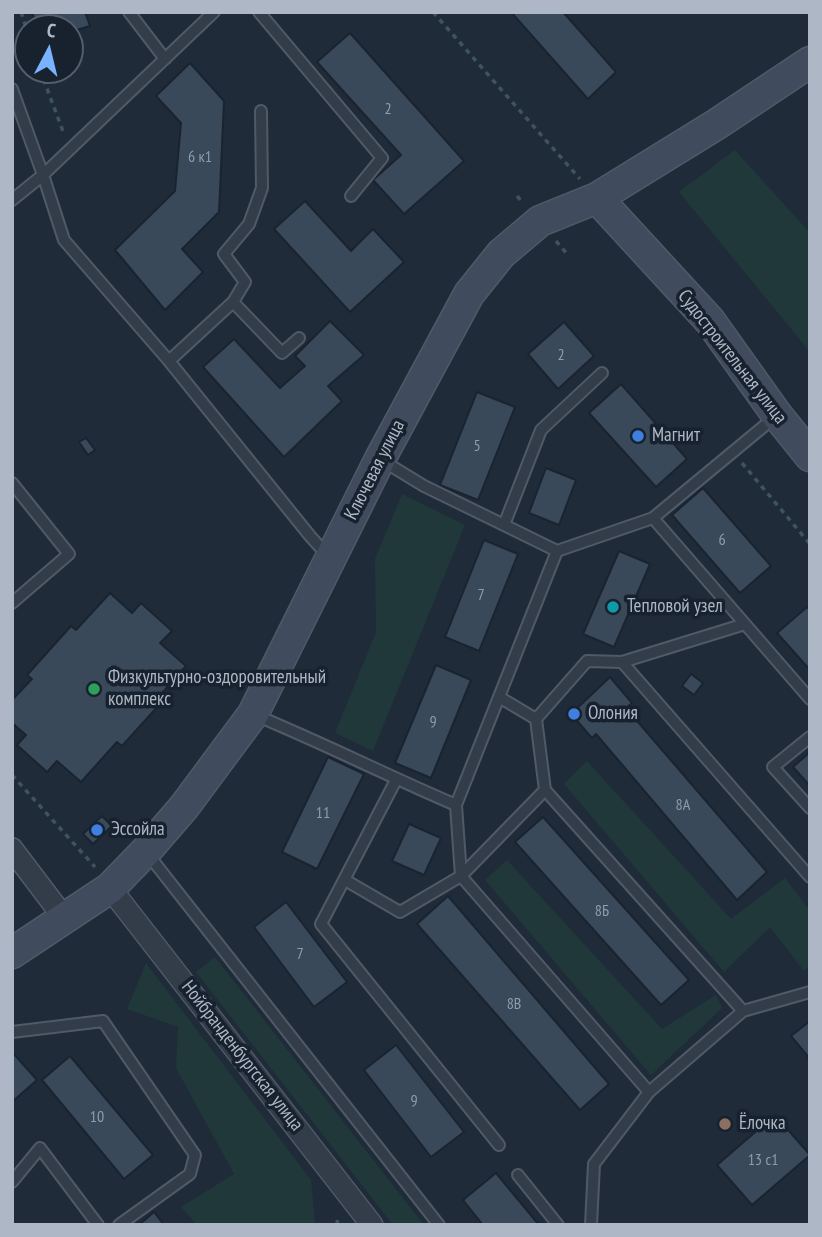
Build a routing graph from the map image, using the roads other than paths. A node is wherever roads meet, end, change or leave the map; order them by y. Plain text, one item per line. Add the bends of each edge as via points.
1 (129, 12) edge
2 (214, 12) edge
3 (259, 12) edge
4 (165, 59) junction
5 (810, 62) edge
6 (12, 89) edge
7 (261, 111) dead end
8 (43, 175) junction
9 (351, 195) dead end
10 (597, 198) junction
11 (12, 200) edge
12 (233, 302) junction
13 (299, 338) dead end
14 (169, 361) junction
15 (602, 373) dead end
16 (777, 415) junction
17 (810, 456) edge
18 (380, 460) junction
19 (12, 483) edge
20 (653, 518) junction
21 (504, 525) junction
22 (557, 551) junction
23 (330, 558) junction
24 (12, 585) edge
25 (17, 599) edge
26 (745, 624) junction
27 (622, 662) junction
28 (499, 697) junction
29 (810, 699) edge
30 (253, 714) junction
31 (536, 719) junction
32 (810, 737) edge
33 (397, 780) junction
34 (545, 790) junction
35 (456, 805) junction
36 (810, 808) edge
37 (12, 849) edge
38 (146, 851) junction
39 (461, 876) junction
40 (810, 877) edge
41 (345, 880) junction
42 (110, 888) junction
43 (65, 919) junction
44 (12, 953) edge
45 (810, 992) edge
46 (743, 1011) junction
47 (13, 1031) edge
48 (649, 1092) junction
49 (499, 1145) dead end
50 (518, 1175) dead end
51 (12, 1182) edge
52 (97, 1225) edge
53 (118, 1225) edge
54 (372, 1225) edge
55 (439, 1225) edge
56 (558, 1225) edge
57 (591, 1225) edge

1 - 4 lane
2 - 4 lane
3 - 9 lane via 382,158
4 - 8 lane
5 - 10 main road, Ключевая улица
6 - 8 lane
7 - 12 lane via 262,188 249,224 224,254 245,282
8 - 11 lane
8 - 14 lane via 64,240
10 - 16 main road, Судостроительная улица via 710,321
10 - 18 main road, Ключевая улица via 540,221 501,254 469,294
12 - 13 lane via 282,353
12 - 14 lane
14 - 23 lane
15 - 21 lane via 541,430
16 - 17 main road, Судостроительная улица
16 - 20 lane
18 - 21 lane
18 - 23 main road, Ключевая улица
19 - 25 lane via 69,554
20 - 22 lane
20 - 26 lane
21 - 22 lane
22 - 28 lane
23 - 30 main road, Ключевая улица
24 - 25 lane
26 - 27 lane
26 - 29 lane
27 - 31 lane via 587,661
27 - 40 lane
28 - 31 lane
28 - 35 lane
30 - 33 lane
30 - 38 main road, Ключевая улица
31 - 34 lane
32 - 36 lane via 773,767
33 - 35 lane
33 - 41 lane
34 - 39 lane
34 - 46 lane
35 - 39 lane
37 - 43 street
38 - 42 main road, Ключевая улица
38 - 55 lane
39 - 41 lane via 400,912
39 - 48 lane
41 - 49 lane via 321,924
42 - 43 main road, Ключевая улица
42 - 54 street, Нойбранденбургская улица
43 - 44 main road, Ключевая улица
45 - 46 lane
46 - 48 lane
47 - 53 lane via 103,1021 195,1155 190,1174
48 - 57 lane via 594,1164
50 - 56 lane
51 - 52 lane via 40,1148

